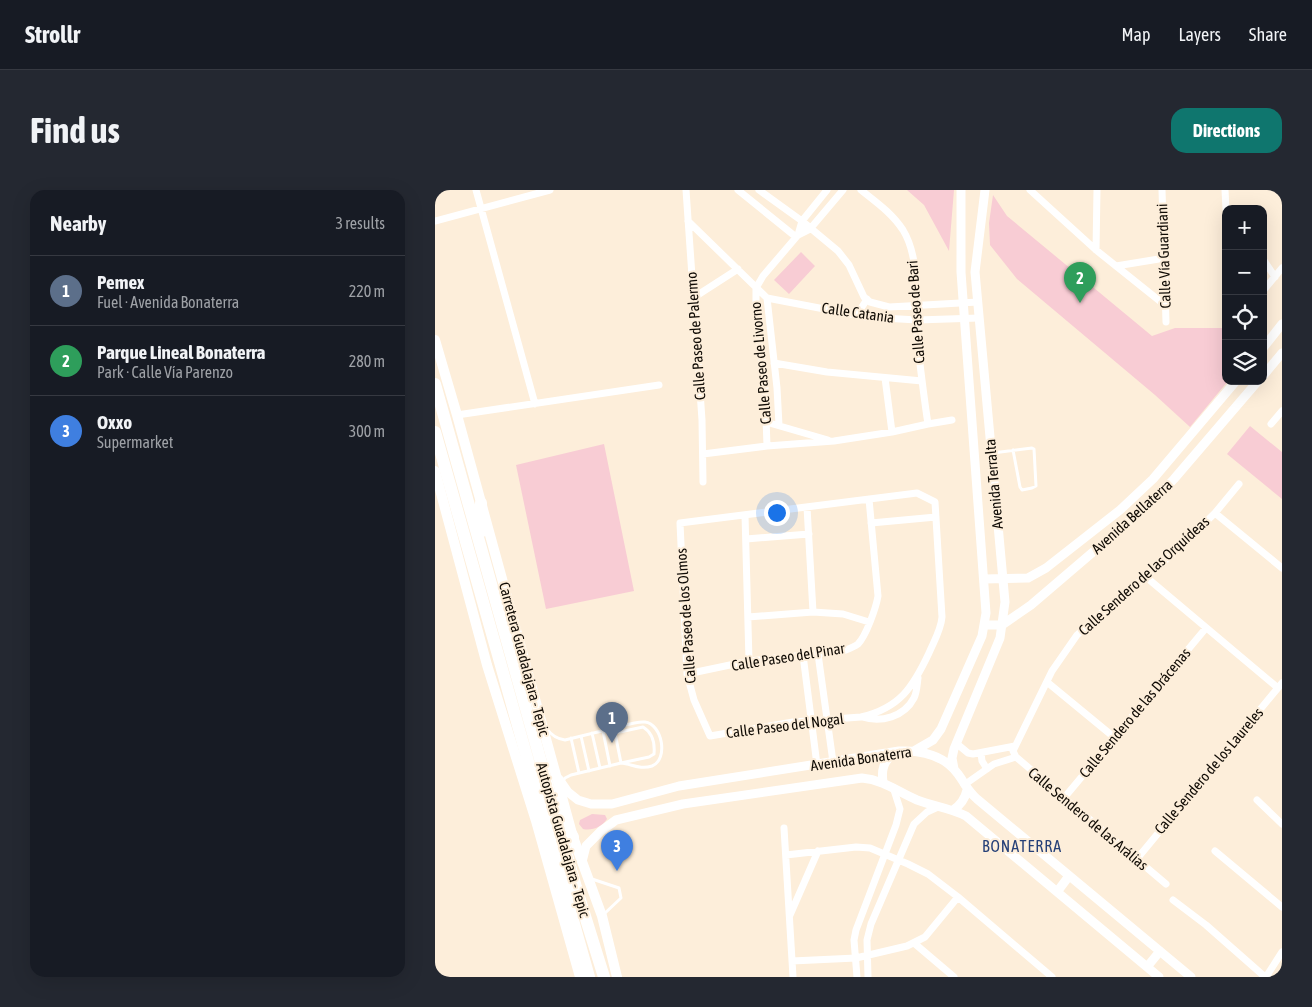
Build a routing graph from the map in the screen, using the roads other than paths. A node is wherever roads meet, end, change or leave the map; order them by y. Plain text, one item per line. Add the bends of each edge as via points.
1 (476, 190) edge
2 (550, 190) edge
3 (686, 190) edge
4 (737, 190) edge
5 (759, 190) edge
6 (827, 190) edge
7 (843, 190) edge
8 (861, 190) edge
9 (961, 190) edge
10 (985, 190) edge
11 (1030, 190) edge
12 (1097, 190) edge
13 (1162, 190) edge
14 (1225, 190) edge
15 (1226, 205) edge
16 (481, 209) junction
17 (435, 221) edge
18 (688, 221) junction
19 (802, 222) junction
20 (810, 229) junction
21 (797, 236) junction
22 (1096, 250) junction
23 (1165, 258) junction
24 (1267, 265) edge
25 (1116, 266) junction
26 (1282, 268) edge
27 (738, 269) junction
28 (1275, 277) junction
29 (1267, 286) edge
30 (756, 288) junction
31 (693, 298) junction
32 (767, 298) junction
33 (867, 299) junction
34 (977, 302) junction
35 (963, 303) junction
36 (916, 305) junction
37 (1166, 306) junction
38 (857, 315) junction
39 (979, 318) junction
40 (964, 319) junction
41 (917, 320) junction
42 (1166, 322) dead end
43 (1282, 324) edge
44 (435, 340) edge
45 (1267, 343) edge
46 (1282, 353) edge
47 (774, 363) junction
48 (1267, 371) edge
49 (885, 378) junction
50 (922, 381) junction
51 (435, 384) edge
52 (659, 385) dead end
53 (1233, 385) edge
54 (1255, 385) edge
55 (535, 404) junction
56 (1282, 411) edge
57 (457, 415) junction
58 (953, 420) dead end
59 (766, 422) junction
60 (928, 424) junction
61 (1271, 424) dead end
62 (779, 425) junction
63 (435, 432) edge
64 (892, 432) junction
65 (834, 442) junction
66 (767, 446) junction
67 (1013, 450) junction
68 (991, 453) junction
69 (703, 454) junction
70 (435, 471) edge
71 (703, 482) dead end
72 (1239, 484) dead end
73 (869, 499) junction
74 (481, 503) junction
75 (807, 507) junction
76 (1215, 513) junction
77 (745, 514) junction
78 (936, 516) junction
79 (871, 523) junction
80 (809, 534) junction
81 (746, 540) junction
82 (1282, 568) edge
83 (1145, 578) junction
84 (984, 579) junction
85 (1002, 580) junction
86 (493, 593) junction
87 (813, 612) junction
88 (748, 617) junction
89 (869, 622) junction
90 (984, 624) junction
91 (1003, 625) junction
92 (1206, 628) junction
93 (818, 654) junction
94 (803, 655) junction
95 (749, 662) junction
96 (687, 674) junction
97 (918, 676) junction
98 (1047, 682) junction
99 (1280, 686) edge
100 (539, 715) junction
101 (861, 717) junction
102 (827, 720) junction
103 (811, 721) junction
104 (614, 728) junction
105 (603, 730) junction
106 (592, 733) junction
107 (615, 733) junction
108 (581, 736) junction
109 (710, 736) joint
110 (571, 738) junction
111 (1115, 738) junction
112 (956, 743) junction
113 (913, 751) junction
114 (1015, 751) junction
115 (893, 753) junction
116 (981, 753) junction
117 (833, 762) junction
118 (621, 764) junction
119 (817, 765) junction
120 (610, 766) junction
121 (600, 768) junction
122 (954, 769) junction
123 (987, 769) junction
124 (589, 770) junction
125 (579, 773) junction
126 (883, 782) junction
127 (679, 786) junction
128 (561, 787) junction
129 (965, 787) junction
130 (893, 788) junction
131 (1064, 798) junction
132 (1257, 800) dead end
133 (612, 804) junction
134 (683, 804) junction
135 (553, 806) junction
136 (938, 807) junction
137 (953, 810) junction
138 (616, 820) junction
139 (536, 821) junction
140 (1282, 824) edge
141 (784, 828) dead end
142 (573, 837) junction
143 (550, 840) junction
144 (818, 851) junction
145 (1215, 851) dead end
146 (786, 854) junction
147 (885, 854) junction
148 (899, 860) junction
149 (1136, 860) junction
150 (582, 862) junction
151 (1069, 876) junction
152 (587, 877) junction
153 (1165, 884) dead end
154 (1057, 892) junction
155 (958, 897) junction
156 (1173, 900) dead end
157 (1282, 906) edge
158 (602, 916) junction
159 (789, 916) junction
160 (914, 943) junction
161 (1160, 951) junction
162 (1282, 952) edge
163 (867, 956) junction
164 (855, 958) junction
165 (792, 961) junction
166 (1147, 967) junction
167 (579, 977) edge
168 (589, 977) edge
169 (604, 977) edge
170 (617, 977) edge
171 (793, 977) edge
172 (857, 977) edge
173 (868, 977) edge
174 (954, 977) edge
175 (1052, 977) edge
176 (1159, 977) edge
177 (1191, 977) edge
178 (1266, 977) edge

1 - 16 street
2 - 16 street
3 - 18 street, Calle Paseo de Palermo
4 - 21 street
5 - 19 street
6 - 19 street, Calle Paseo de Livorno
7 - 20 street, Calle Paseo de Livorno
8 - 36 street, Calle Paseo de Bari via 889,212 909,243 915,264
9 - 35 street, Avenida Terralta
10 - 34 street, Avenida Terralta via 975,272
11 - 22 street
12 - 22 street
13 - 23 street, Calle Vía Guardiani
14 - 15 street
16 - 17 street
16 - 55 street
18 - 27 street
18 - 31 street, Calle Paseo de Palermo
19 - 20 street
19 - 21 street, Calle Paseo de Livorno
20 - 21 street, Calle Paseo de Livorno
20 - 33 street via 838,251
21 - 30 street, Calle Paseo de Livorno
22 - 25 street
23 - 25 street
23 - 37 street, Calle Vía Guardiani
24 - 28 street
25 - 37 street
26 - 28 street
27 - 30 street
27 - 31 street
28 - 29 street
30 - 32 street
30 - 59 street, Calle Paseo de Livorno
31 - 69 street, Calle Paseo de Palermo
32 - 38 street, Calle Catania
32 - 47 street, Calle Paseo de Livorno
33 - 36 street via 889,307
33 - 38 street
34 - 35 street
34 - 39 street, Avenida Terralta
35 - 36 street
35 - 40 street, Avenida Terralta
36 - 41 street, Calle Paseo de Bari
37 - 42 street, Calle Vía Guardiani
38 - 41 street, Calle Catania
39 - 40 street, Calle Catania
39 - 68 street, Avenida Terralta
40 - 41 street, Calle Catania
40 - 84 street, Avenida Terralta
41 - 50 street, Calle Paseo de Bari
43 - 45 street
44 - 57 main road, Carretera Guadalajara - Tepic
46 - 48 street
47 - 49 street
47 - 62 street, Calle Paseo de Livorno
49 - 50 street
49 - 64 street
50 - 60 street, Calle Paseo de Bari
51 - 86 highway, Autopista Guadalajara - Tepic
52 - 55 street
53 - 85 street, Avenida Bellaterra via 1153,479 1120,510 1046,568 1028,578
54 - 91 street, Avenida Bellaterra via 1155,499
55 - 57 street
56 - 61 street
57 - 74 main road, Carretera Guadalajara - Tepic
58 - 60 street
59 - 62 street
59 - 66 street, Calle Paseo de Livorno
60 - 64 street
62 - 65 street
63 - 143 highway, Carretera Guadalajara - Tepic
64 - 65 street
65 - 66 street
66 - 69 street
67 - 67 lane via 1034,449 1034,488 1019,488
67 - 68 lane
68 - 85 street, Avenida Terralta
69 - 71 street, Calle Paseo de Palermo
70 - 139 main road via 487,665
72 - 76 street, Calle Sendero de las Orquídeas
73 - 75 street
73 - 78 street, Calle Paseo del Nogal via 917,492 935,502
73 - 79 street, Calle Paseo del Pinar
74 - 86 highway via 481,528
74 - 100 main road, Carretera Guadalajara - Tepic
75 - 77 street
75 - 80 street
76 - 82 street
76 - 83 street, Calle Sendero de las Orquídeas
77 - 81 street
77 - 96 street, Calle Paseo de los Olmos via 680,523
78 - 79 street
78 - 97 street, Calle Paseo del Nogal via 941,624
79 - 89 street, Calle Paseo del Pinar via 878,596
80 - 81 street
80 - 87 street
81 - 88 street
83 - 92 street
83 - 98 street, Calle Sendero de las Orquídeas via 1077,635
84 - 85 street, Avenida Bellaterra
84 - 90 street, Avenida Terralta
85 - 91 street, Avenida Terralta via 1005,602
86 - 135 highway, Autopista Guadalajara - Tepic
87 - 88 street
87 - 89 street via 843,614
88 - 95 street
89 - 93 street, Calle Paseo del Pinar via 857,644 843,651
90 - 91 street
90 - 113 street, Avenida Terralta via 983,636 941,729 933,740
91 - 112 street, Avenida Terralta
92 - 99 street
92 - 111 street, Calle Sendero de las Drácenas
93 - 94 street, Calle Paseo del Pinar
93 - 102 street
94 - 95 street, Calle Paseo del Pinar
94 - 103 street
95 - 96 street, Calle Paseo del Pinar
96 - 109 street, Calle Paseo de los Olmos
97 - 101 street, Calle Paseo del Nogal via 910,689 891,705
97 - 101 street, Calle Paseo del Nogal via 914,699 893,717 871,720
98 - 111 street
98 - 114 street, Calle Sendero de las Orquídeas
99 - 149 street, Calle Sendero de los Laureles
100 - 110 lane via 553,736
100 - 128 main road, Carretera Guadalajara - Tepic
101 - 102 street, Calle Paseo del Nogal
102 - 103 street, Calle Paseo del Nogal
102 - 117 street
103 - 109 street, Calle Paseo del Nogal
103 - 119 street
104 - 105 lane
104 - 107 lane
104 - 118 lane via 647,722 658,732 662,752 653,766 639,768
105 - 106 lane
105 - 107 lane
105 - 120 lane
106 - 108 lane
106 - 121 lane
107 - 118 lane
107 - 118 lane via 643,727 652,735 654,754
108 - 110 lane
108 - 124 lane
110 - 125 lane
111 - 131 street, Calle Sendero de las Drácenas
112 - 116 street via 968,753
112 - 122 street, Avenida Terralta via 952,758
113 - 115 street, Avenida Bonaterra
113 - 122 street, Avenida Bonaterra via 938,757
114 - 116 street
114 - 123 street
114 - 131 street, Calle Sendero de las Arálias
115 - 117 street, Avenida Bonaterra
115 - 126 street via 881,771
116 - 123 street
117 - 119 street, Avenida Bonaterra
118 - 120 lane
119 - 127 street, Avenida Bonaterra
120 - 121 lane
121 - 124 lane
122 - 129 street, Avenida Bonaterra
123 - 129 street
124 - 125 lane
125 - 128 lane via 565,778
126 - 130 street, Avenida Bonaterra
126 - 134 street, Avenida Bonaterra via 862,778
127 - 133 street, Avenida Bonaterra
127 - 134 street
128 - 133 street, Avenida Bonaterra via 578,800
128 - 142 main road, Carretera Guadalajara - Tepic
129 - 137 street via 965,797
129 - 151 street, Avenida Bonaterra
130 - 136 street, Avenida Bonaterra
130 - 147 street via 900,809
131 - 149 street, Calle Sendero de las Arálias
132 - 140 street
133 - 138 street
134 - 138 street, Avenida Bonaterra
135 - 142 highway
135 - 169 highway, Autopista Guadalajara - Tepic
136 - 137 street, Avenida Bonaterra
136 - 148 street via 914,824
137 - 154 street, Avenida Bonaterra via 966,816
138 - 150 street, Avenida Bonaterra via 586,846
139 - 143 highway
139 - 167 main road
141 - 146 street
142 - 150 main road, Carretera Guadalajara - Tepic
143 - 168 highway, Carretera Guadalajara - Tepic
144 - 146 street
144 - 147 street via 856,847
144 - 159 street
145 - 157 street
146 - 159 street
147 - 148 street
147 - 164 street via 856,930
148 - 155 street via 928,874
148 - 163 street via 871,924
149 - 153 street, Calle Sendero de las Arálias
150 - 152 main road, Carretera Guadalajara - Tepic
151 - 154 street
151 - 161 street, Avenida Bonaterra
152 - 158 main road, Carretera Guadalajara - Tepic
152 - 158 lane via 619,888 621,898
154 - 166 street, Avenida Bonaterra
155 - 160 street via 925,937
155 - 175 street
156 - 178 street
158 - 170 main road, Carretera Guadalajara - Tepic
159 - 165 street
160 - 163 street
160 - 174 street
161 - 166 street
161 - 177 street, Avenida Bonaterra
162 - 178 street
163 - 164 street
163 - 173 street
164 - 165 street
164 - 172 street
165 - 171 street
166 - 176 street, Avenida Bonaterra

